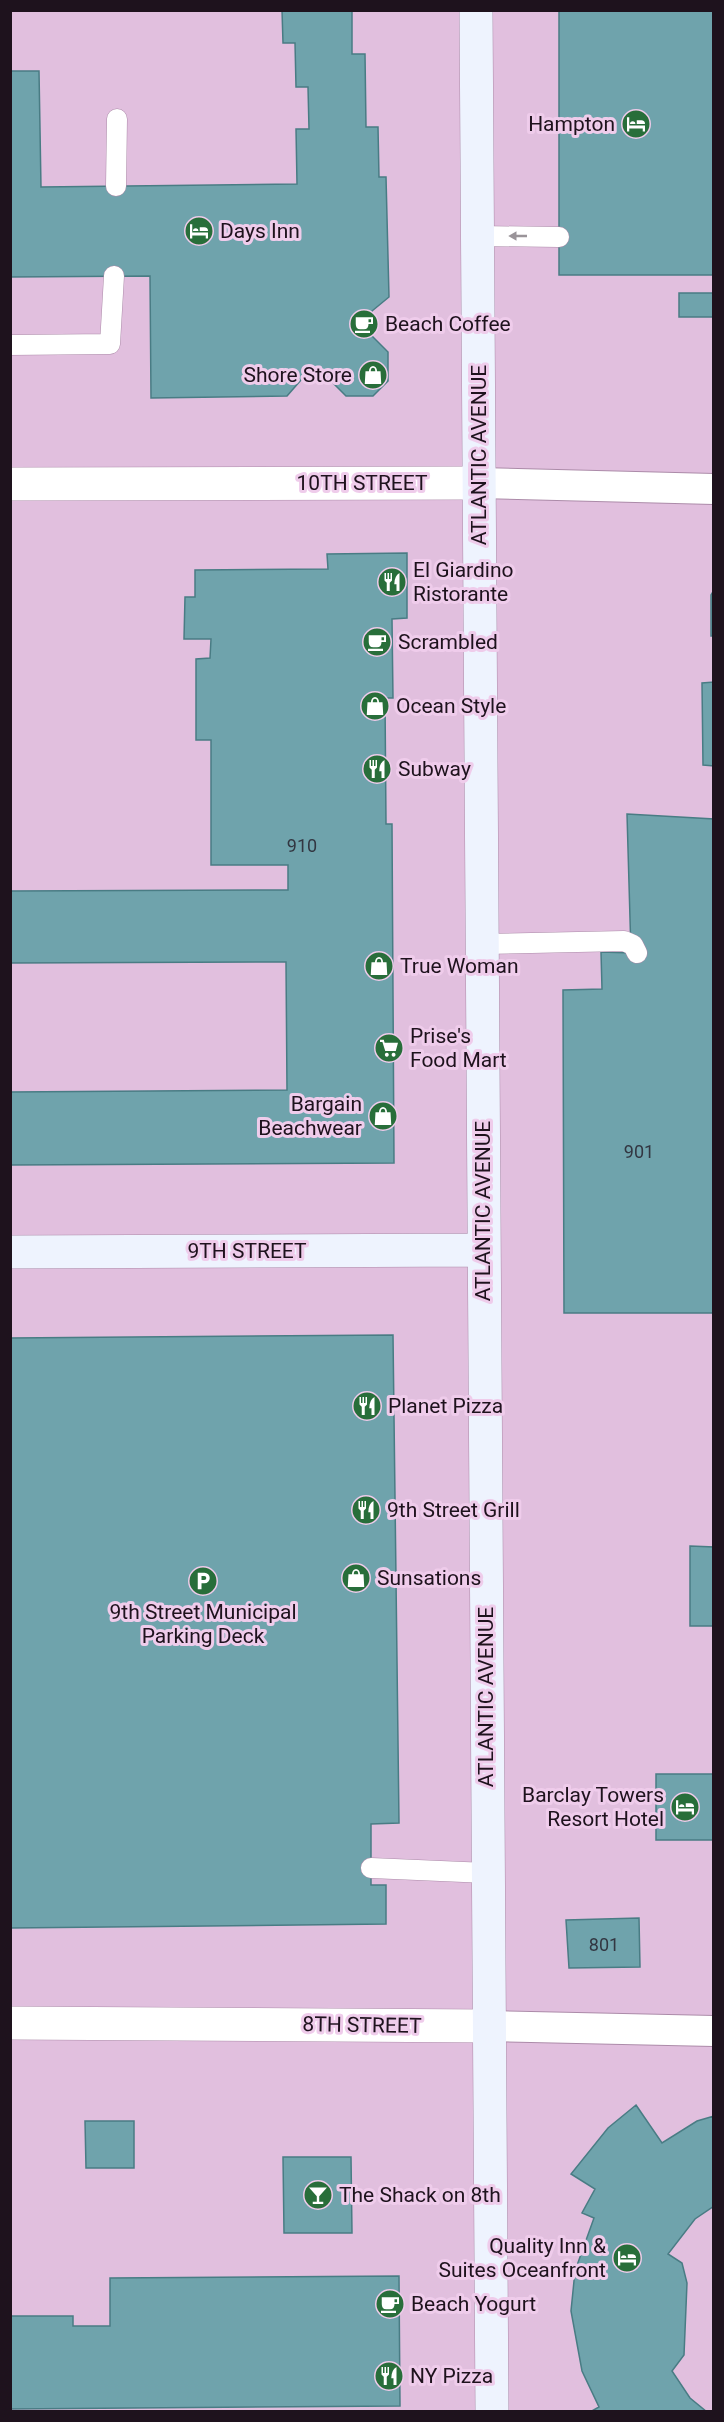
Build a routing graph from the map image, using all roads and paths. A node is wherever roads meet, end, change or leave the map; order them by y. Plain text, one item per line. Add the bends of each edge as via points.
1 (476, 10) edge
2 (117, 119) dead end
3 (116, 186) dead end
4 (478, 236) junction
5 (559, 237) dead end
6 (114, 276) dead end
7 (10, 345) edge
8 (480, 483) junction
9 (10, 484) edge
10 (714, 489) edge
11 (482, 944) junction
12 (637, 953) dead end
13 (484, 1250) junction
14 (10, 1252) edge
15 (371, 1868) dead end
16 (487, 1873) junction
17 (10, 2023) edge
18 (488, 2026) junction
19 (714, 2031) edge
20 (492, 2412) edge

1 - 4 main road, ATLANTIC AVENUE
2 - 3 lane
5 -> 4 lane
4 - 8 main road, ATLANTIC AVENUE
6 - 7 lane via 110,344
8 - 9 street, 10TH STREET
8 - 10 street, 10TH STREET
8 - 11 main road, ATLANTIC AVENUE
11 - 12 lane via 624,941 633,945
11 - 13 main road, ATLANTIC AVENUE
13 - 14 main road, 9TH STREET
13 - 16 main road, ATLANTIC AVENUE
15 - 16 lane
16 - 18 main road, ATLANTIC AVENUE
17 - 18 street, 8TH STREET
18 - 19 street, 8TH STREET
18 - 20 main road, ATLANTIC AVENUE

